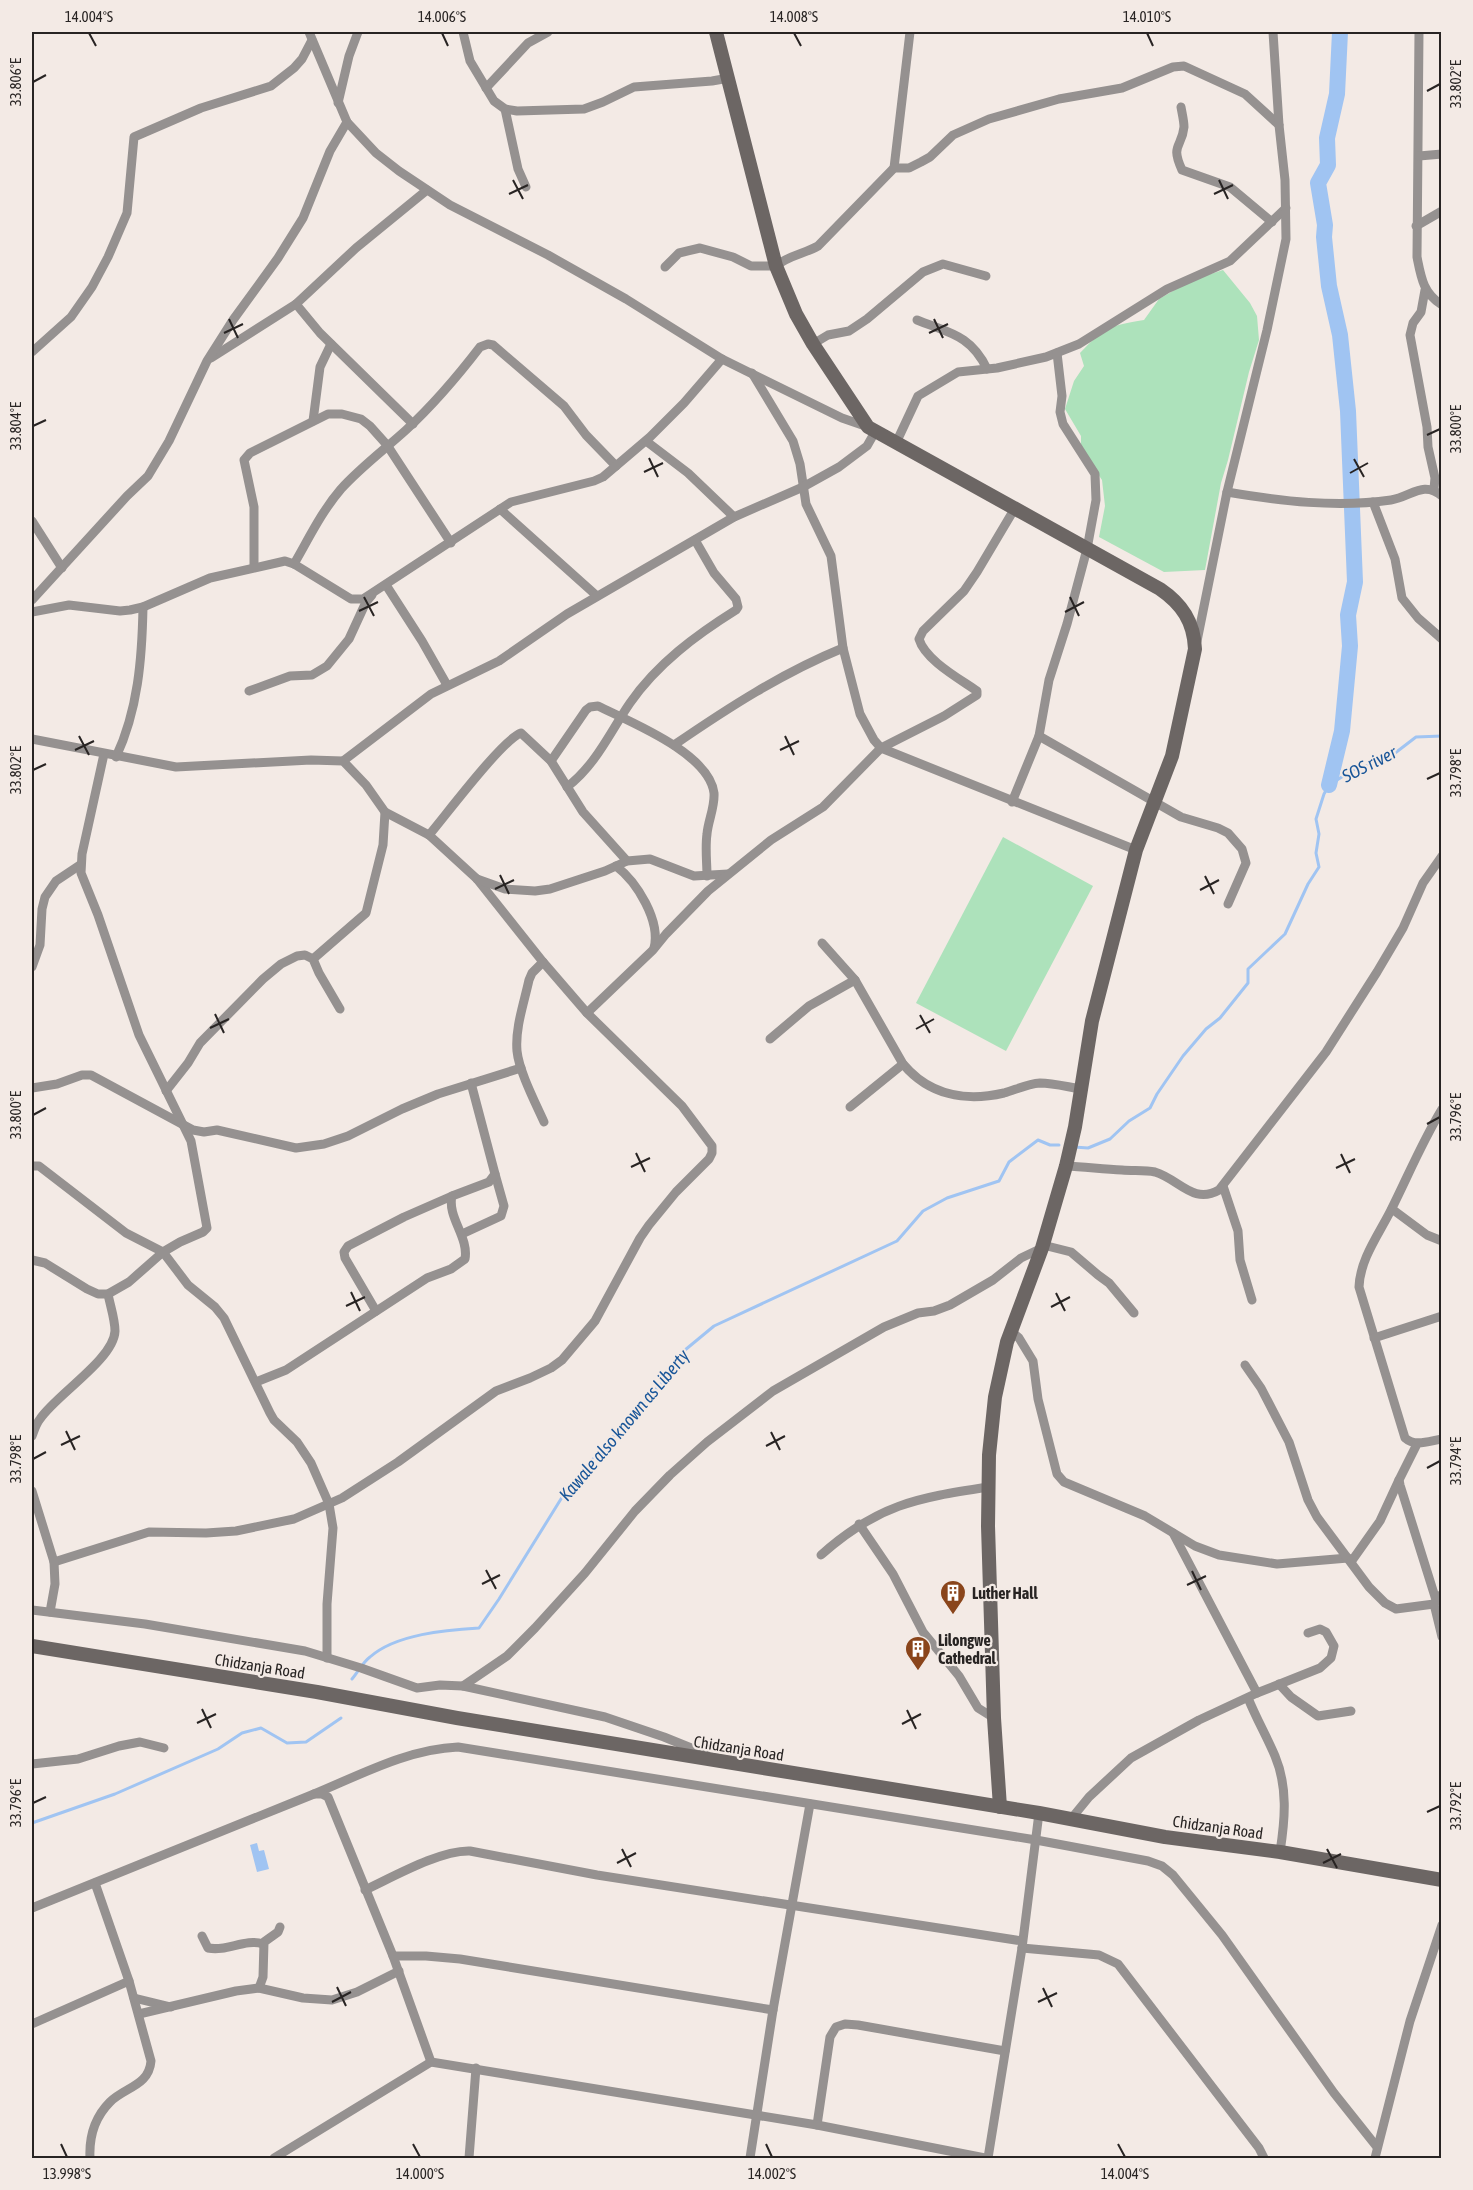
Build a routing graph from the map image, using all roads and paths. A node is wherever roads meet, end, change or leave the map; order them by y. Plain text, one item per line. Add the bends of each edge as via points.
1 (358, 32) edge
2 (463, 32) edge
3 (548, 32) edge
4 (717, 32) edge
5 (910, 32) edge
6 (1273, 32) edge
7 (1419, 32) edge
8 (311, 36) edge
9 (729, 78) junction
10 (486, 88) junction
11 (338, 103) junction
12 (1181, 106) dead end
13 (506, 109) junction
14 (347, 122) junction
15 (1279, 124) junction
16 (1442, 154) edge
17 (1419, 156) junction
18 (894, 168) junction
19 (526, 187) dead end
20 (427, 190) junction
21 (1286, 208) junction
22 (1442, 211) edge
23 (1272, 222) junction
24 (1416, 226) junction
25 (776, 266) junction
26 (665, 267) dead end
27 (986, 276) dead end
28 (1425, 291) junction
29 (296, 304) junction
30 (1442, 305) edge
31 (917, 320) dead end
32 (331, 344) junction
33 (813, 344) junction
34 (32, 352) edge
35 (1057, 353) junction
36 (722, 359) junction
37 (207, 361) junction
38 (987, 369) junction
39 (752, 373) junction
40 (313, 421) junction
41 (413, 424) junction
42 (871, 430) junction
43 (646, 441) junction
44 (896, 443) junction
45 (387, 445) junction
46 (616, 466) junction
47 (803, 487) junction
48 (1438, 487) edge
49 (1227, 492) junction
50 (1442, 496) edge
51 (1373, 502) junction
52 (1015, 508) junction
53 (500, 509) junction
54 (734, 517) junction
55 (32, 521) edge
56 (695, 540) junction
57 (451, 543) junction
58 (1087, 549) junction
59 (294, 564) junction
60 (254, 567) junction
61 (62, 568) junction
62 (386, 585) junction
63 (373, 594) junction
64 (597, 596) junction
65 (32, 600) edge
66 (143, 607) junction
67 (32, 612) edge
68 (1442, 639) edge
69 (843, 648) junction
70 (1195, 650) junction
71 (447, 685) junction
72 (249, 691) dead end
73 (621, 717) junction
74 (1039, 736) junction
75 (32, 739) edge
76 (674, 745) junction
77 (881, 748) junction
78 (104, 754) junction
79 (116, 757) junction
80 (343, 761) junction
81 (550, 761) junction
82 (567, 787) junction
83 (1156, 801) junction
84 (1012, 802) junction
85 (385, 813) junction
86 (429, 835) junction
87 (1136, 850) junction
88 (1442, 856) edge
89 (627, 861) junction
90 (80, 865) junction
91 (616, 866) junction
92 (728, 874) junction
93 (707, 876) junction
94 (477, 879) junction
95 (1228, 904) dead end
96 (32, 921) edge
97 (42, 923) junction
98 (822, 943) dead end
99 (653, 950) junction
100 (314, 959) junction
101 (543, 962) junction
102 (32, 967) edge
103 (855, 980) junction
104 (340, 1009) dead end
105 (587, 1012) junction
106 (770, 1039) dead end
107 (903, 1064) junction
108 (521, 1068) junction
109 (471, 1083) junction
110 (32, 1089) edge
111 (1081, 1089) junction
112 (166, 1091) junction
113 (850, 1107) dead end
114 (1442, 1109) edge
115 (544, 1122) dead end
116 (183, 1125) junction
117 (32, 1166) edge
118 (1066, 1166) junction
119 (495, 1173) junction
120 (1223, 1186) junction
121 (452, 1196) junction
122 (1392, 1209) junction
123 (462, 1234) junction
124 (1442, 1241) edge
125 (1043, 1247) junction
126 (163, 1252) junction
127 (32, 1260) edge
128 (108, 1294) junction
129 (1252, 1300) dead end
130 (376, 1311) junction
131 (1134, 1313) dead end
132 (1442, 1316) edge
133 (1011, 1331) junction
134 (1374, 1338) junction
135 (1245, 1365) dead end
136 (256, 1382) junction
137 (32, 1436) edge
138 (1442, 1439) edge
139 (1417, 1444) junction
140 (1399, 1480) junction
141 (988, 1487) junction
142 (32, 1491) edge
143 (329, 1504) junction
144 (859, 1524) junction
145 (1173, 1532) junction
146 (821, 1555) dead end
147 (1349, 1560) junction
148 (54, 1562) junction
149 (1437, 1599) edge
150 (32, 1610) edge
151 (50, 1612) junction
152 (1308, 1633) dead end
153 (1442, 1637) edge
154 (32, 1646) edge
155 (327, 1658) junction
156 (1279, 1684) junction
157 (464, 1686) junction
158 (1252, 1696) junction
159 (1351, 1711) dead end
160 (994, 1718) junction
161 (164, 1748) dead end
162 (727, 1763) junction
163 (32, 1764) edge
164 (314, 1794) junction
165 (810, 1804) junction
166 (1000, 1807) junction
167 (1039, 1813) junction
168 (1071, 1819) junction
169 (1036, 1840) junction
170 (1280, 1852) junction
171 (1442, 1880) edge
172 (94, 1883) junction
173 (365, 1890) junction
174 (792, 1905) junction
175 (32, 1908) edge
176 (1442, 1925) edge
177 (280, 1927) dead end
178 (202, 1936) dead end
179 (263, 1944) junction
180 (1022, 1945) junction
181 (393, 1956) junction
182 (399, 1971) junction
183 (129, 1981) junction
184 (259, 1988) junction
185 (134, 1998) junction
186 (173, 2007) junction
187 (774, 2010) junction
188 (139, 2014) junction
189 (32, 2024) edge
190 (1005, 2051) junction
191 (431, 2062) junction
192 (476, 2068) junction
193 (756, 2115) junction
194 (817, 2125) junction
195 (1377, 2147) junction
196 (90, 2158) edge
197 (274, 2158) edge
198 (469, 2158) edge
199 (750, 2158) edge
200 (986, 2158) edge
201 (1264, 2158) edge
202 (1375, 2158) edge

1 - 11 street
2 - 10 street via 470,61
3 - 10 street via 528,43
4 - 9 street
5 - 18 street
6 - 15 street
7 - 17 street
8 - 11 street
8 - 34 street via 302,59 271,86 201,108 134,137 127,213 108,257 71,317
9 - 13 street via 634,87 584,109
9 - 25 street
10 - 13 street via 494,101
11 - 14 street
12 - 23 street via 1184,127 1176,157 1182,170 1230,188
13 - 19 street via 518,169
14 - 20 street via 376,153
14 - 37 street via 303,218
15 - 18 street via 1245,94 1184,66 1173,67 1122,88 1059,99 989,119 953,135 930,158 909,168
15 - 21 street
16 - 17 street
17 - 24 street
18 - 25 street via 818,246
20 - 29 street
20 - 36 street via 626,299
21 - 23 street
21 - 49 street via 1281,270
22 - 24 street
23 - 35 street via 1230,261 1167,289 1088,339
24 - 28 street via 1417,257
25 - 26 street via 751,266 700,248 679,253
25 - 33 street
27 - 33 street via 944,264 923,272 849,331 828,335
28 - 30 street
28 - 48 street via 1410,335
29 - 32 street
29 - 37 street
31 - 38 street via 964,339 980,353
32 - 40 street via 320,367
32 - 41 street
33 - 42 street
35 - 38 street
35 - 58 street via 1063,424 1095,474 1096,500
36 - 39 street
36 - 43 street
37 - 61 street via 148,476
38 - 44 street via 958,372 918,396
39 - 42 street
39 - 47 street via 793,441
40 - 45 street via 334,413 361,419
40 - 60 street via 250,453 244,460 254,507
41 - 45 street
41 - 46 street via 480,347 493,345 564,406
42 - 44 street
42 - 47 street via 867,446
43 - 46 street
43 - 54 street via 688,473
44 - 52 street
45 - 57 street
45 - 59 street via 331,502
46 - 53 street via 594,481 524,498
47 - 54 street
47 - 69 street via 810,515 831,556
48 - 50 street
48 - 51 street
49 - 51 street via 1292,503
49 - 70 street
51 - 68 street via 1395,559 1402,598
52 - 58 street
52 - 77 street via 964,591 919,639 933,659 978,695
53 - 57 street
53 - 64 street
54 - 56 street
55 - 61 street
56 - 64 street
56 - 73 street via 738,607 699,633 659,669
57 - 62 street
58 - 70 street via 1172,597 1187,616
58 - 74 street via 1049,680
59 - 60 street via 285,561
59 - 63 street via 351,599
60 - 66 street via 210,578
61 - 65 street
62 - 63 street
62 - 71 street
63 - 72 street via 349,639 327,666 312,675 290,676
64 - 71 street via 499,661
66 - 67 street via 120,611 69,605
66 - 79 street via 136,696
69 - 76 street via 812,660 734,704
69 - 77 street via 860,714
70 - 83 street via 1172,756
71 - 80 street
73 - 76 street
73 - 81 street via 598,705 590,707
73 - 82 street via 588,769
74 - 83 street
74 - 84 street
75 - 78 street
76 - 93 street via 696,761 713,789 706,837
77 - 84 street
77 - 92 street via 823,807 771,840
78 - 79 street
78 - 90 street
79 - 80 street via 176,767
80 - 85 street
81 - 82 street
81 - 86 street via 525,734 518,734
82 - 89 street via 583,813
83 - 87 street
83 - 95 street via 1180,817 1228,833 1242,849 1244,870
84 - 87 street
85 - 86 street
85 - 100 street via 383,845 366,914
86 - 94 street
87 - 111 street via 1092,1021
88 - 120 street via 1423,883 1377,972 1326,1052
89 - 91 street
89 - 93 street via 650,859 694,876
90 - 97 street via 56,881 45,897
90 - 112 street via 129,1010
91 - 94 street via 535,891 505,889
91 - 99 street via 644,899 655,934
92 - 93 street
92 - 99 street
94 - 101 street
96 - 97 street
97 - 102 street
98 - 103 street
99 - 105 street
100 - 104 street
100 - 112 street via 297,956 263,979 200,1043
101 - 105 street
101 - 108 street via 529,980 519,1027 517,1051
103 - 106 street via 809,1006
103 - 107 street
105 - 143 street via 682,1106 712,1146 709,1160 649,1225 598,1316 562,1360 496,1391 398,1462
107 - 111 street via 932,1088 957,1097 986,1096 1041,1083
107 - 113 street
108 - 109 street
108 - 115 street
109 - 116 street via 402,1109 348,1136 305,1147 217,1130 204,1132
109 - 119 street
110 - 116 street via 91,1075
111 - 118 street
112 - 116 street
114 - 122 street via 1424,1138
116 - 126 street via 191,1141 207,1228
117 - 126 street via 39,1166 126,1233
118 - 120 street via 1149,1171 1197,1195 1213,1194
118 - 125 street
119 - 121 street via 489,1182
119 - 123 street via 504,1206 501,1216
120 - 129 street via 1238,1231 1240,1260
121 - 123 street via 450,1204
121 - 130 street via 404,1217 344,1251
122 - 124 street via 1427,1235
122 - 134 street via 1360,1275 1361,1297
123 - 130 street via 467,1250 465,1259
125 - 131 street via 1071,1251 1109,1283
125 - 133 street
125 - 157 street via 950,1305 884,1328 773,1391 670,1475 535,1628 507,1656
126 - 128 street via 129,1282
126 - 136 street via 188,1285 224,1318
127 - 128 street via 45,1263 98,1294
128 - 137 street via 115,1331 111,1344 104,1356 40,1419
130 - 136 street via 286,1370
132 - 134 street
133 - 141 street via 995,1397
133 - 145 street via 1020,1338 1033,1361 1038,1399 1060,1479
134 - 139 street via 1402,1432 1409,1442
135 - 147 street via 1288,1442 1308,1500
136 - 143 street via 274,1420 297,1442 311,1463
138 - 139 street
139 - 140 street
140 - 147 street via 1380,1521
140 - 149 street
141 - 144 street via 903,1504
141 - 160 street
142 - 148 street
143 - 148 street via 294,1519 236,1531 149,1532
143 - 155 street via 333,1528
144 - 146 street
144 - 160 street via 893,1574 923,1632 959,1676 978,1708
145 - 147 street via 1220,1555 1261,1563
145 - 158 street
147 - 149 street via 1390,1607 1403,1609
148 - 151 street
149 - 153 street
150 - 151 street
151 - 155 street via 177,1629
152 - 156 street via 1320,1629 1326,1632 1334,1646 1331,1658 1304,1676
154 - 162 street, Chidzanja Road
155 - 157 street via 417,1688
156 - 158 street
156 - 159 street via 1317,1716
157 - 162 street via 605,1717
158 - 168 street via 1131,1758
158 - 170 street via 1281,1776 1285,1804
160 - 166 street
161 - 163 street via 140,1742 78,1759
162 - 166 street, Chidzanja Road
164 - 165 street via 416,1754 458,1747
164 - 172 street
164 - 173 street via 328,1797
165 - 169 street
165 - 174 street
166 - 167 street, Chidzanja Road
167 - 168 street, Chidzanja Road
167 - 169 street
168 - 170 street, Chidzanja Road
169 - 180 street
169 - 195 street via 1148,1861 1173,1875 1222,1935
170 - 171 street, Chidzanja Road
172 - 175 street
172 - 183 street
173 - 174 street via 442,1855 470,1851
173 - 181 street
174 - 180 street
174 - 187 street
176 - 195 street via 1410,2020
177 - 179 street
178 - 179 street via 208,1947 217,1950 245,1943
179 - 184 street
180 - 190 street
180 - 201 street via 1099,1955 1118,1964
181 - 182 street
181 - 187 street via 460,1959
182 - 184 street via 332,2000
182 - 191 street
183 - 185 street
183 - 189 street
184 - 186 street
185 - 186 street
185 - 188 street
186 - 188 street
187 - 193 street
188 - 196 street via 149,2049 150,2071 109,2103 99,2116 91,2135
190 - 194 street via 858,2025 836,2027 830,2037
190 - 200 street
191 - 192 street
191 - 197 street
192 - 193 street
192 - 198 street
193 - 194 street
193 - 199 street
194 - 200 street
195 - 202 street

